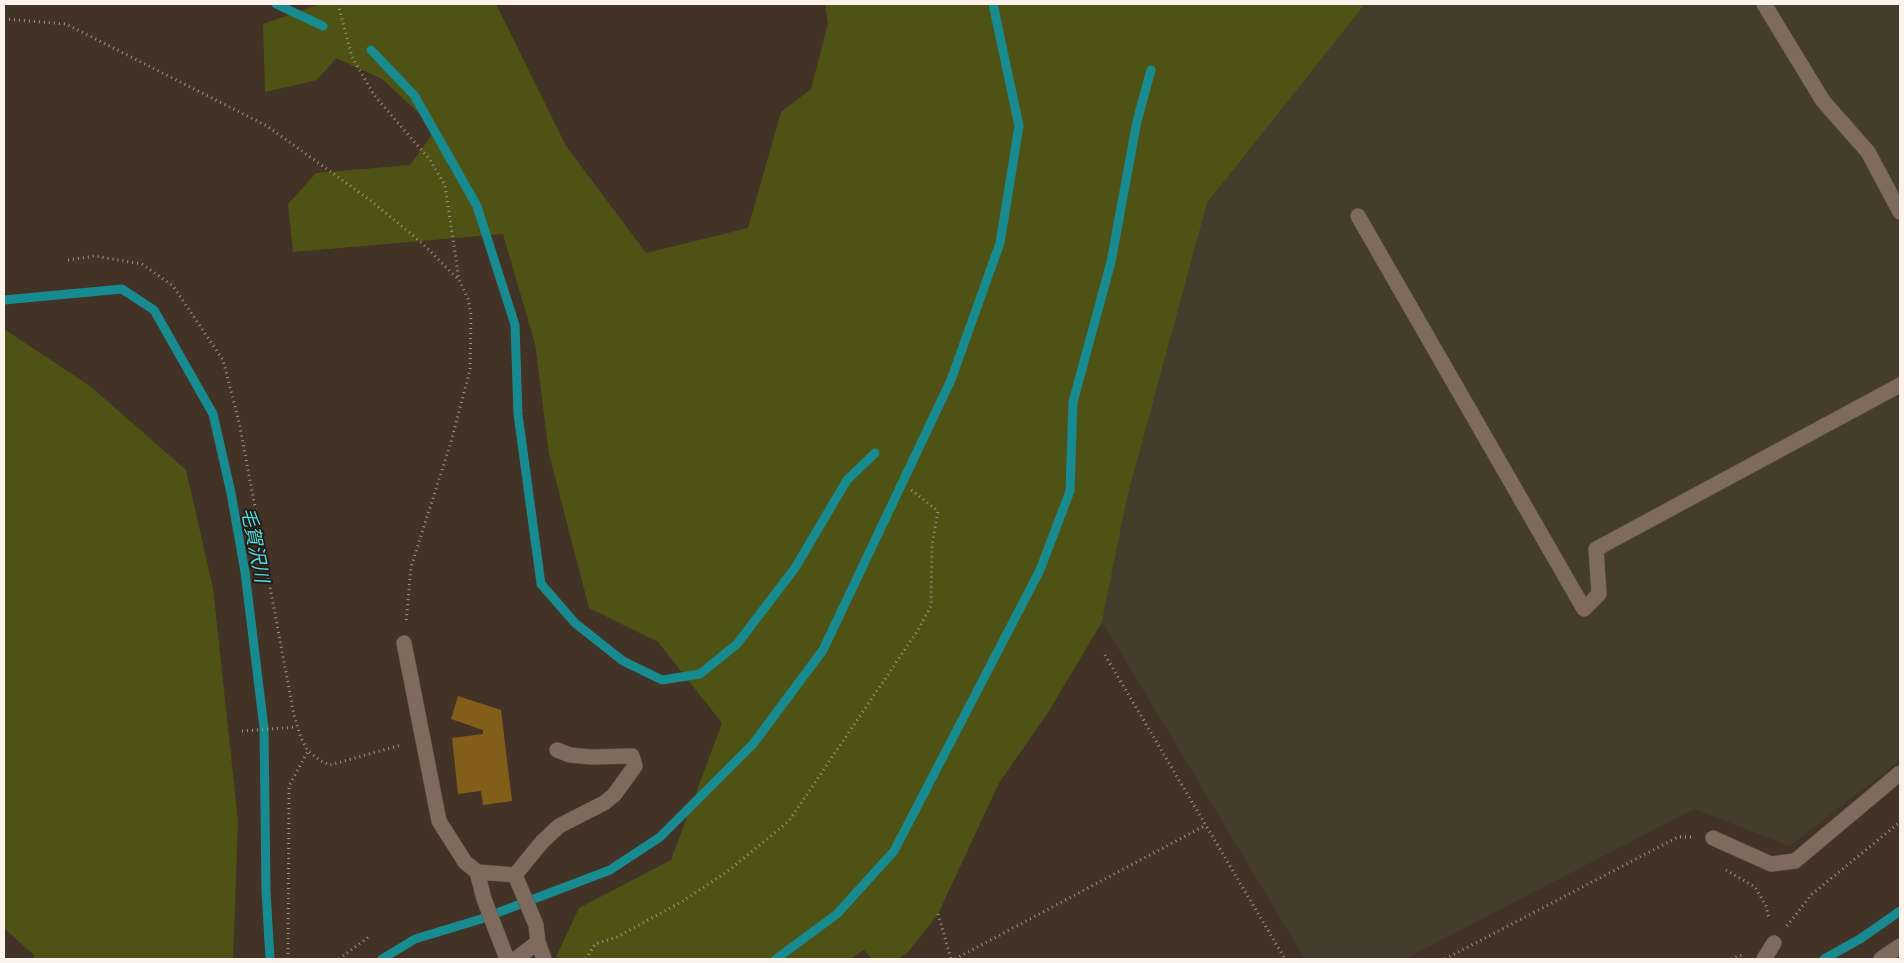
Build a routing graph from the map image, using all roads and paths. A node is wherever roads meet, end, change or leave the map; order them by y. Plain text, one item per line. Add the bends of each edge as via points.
1 (338, 4) edge
2 (1764, 4) edge
3 (4, 19) edge
4 (1900, 212) edge
5 (1358, 216) dead end
6 (68, 260) dead end
7 (459, 280) junction
8 (1900, 385) edge
9 (910, 489) dead end
10 (404, 644) joint
11 (1104, 655) dead end
12 (297, 727) junction
13 (242, 732) dead end
14 (423, 739) junction
15 (557, 750) dead end
16 (308, 752) junction
17 (1900, 772) edge
18 (1900, 822) edge
19 (1206, 825) junction
20 (1713, 838) junction
21 (477, 872) junction
22 (515, 875) junction
23 (938, 914) dead end
24 (1769, 918) dead end
25 (370, 936) dead end
26 (538, 942) junction
27 (1774, 943) joint
28 (1900, 946) edge
29 (288, 959) edge
30 (339, 959) edge
31 (507, 959) edge
32 (516, 959) edge
33 (544, 959) edge
34 (586, 959) edge
35 (951, 959) edge
36 (955, 959) edge
37 (1285, 959) edge
38 (1445, 959) edge
39 (1764, 959) edge
40 (1881, 959) edge

1 - 7 path via 352,57 370,88 430,160 445,185
2 - 4 street via 1823,101 1868,152
3 - 7 path via 66,24 267,126 377,206 422,243
5 - 8 street via 1584,609 1599,594 1596,549
6 - 12 path via 95,256 142,264 173,286 223,360 239,422
7 - 10 path via 468,299 471,316 470,370 452,442 410,567
9 - 34 path via 938,511 932,546 932,606 789,820 728,871 683,901 617,937 596,944
10 - 14 street
11 - 19 path
12 - 13 path
12 - 16 path
14 - 16 path via 330,765
14 - 21 street via 440,821 464,862
15 - 22 street via 591,758 632,756 635,766 614,795 559,826
16 - 29 path via 289,786
17 - 20 street via 1795,861 1771,864
18 - 27 path via 1812,894
19 - 36 path
19 - 37 path
20 - 24 path via 1720,864 1735,877 1755,887
20 - 38 path via 1678,837
21 - 22 street
21 - 31 street
22 - 26 street via 534,921
23 - 35 path
25 - 30 path
26 - 32 street
26 - 33 street
27 - 39 street
28 - 40 street

